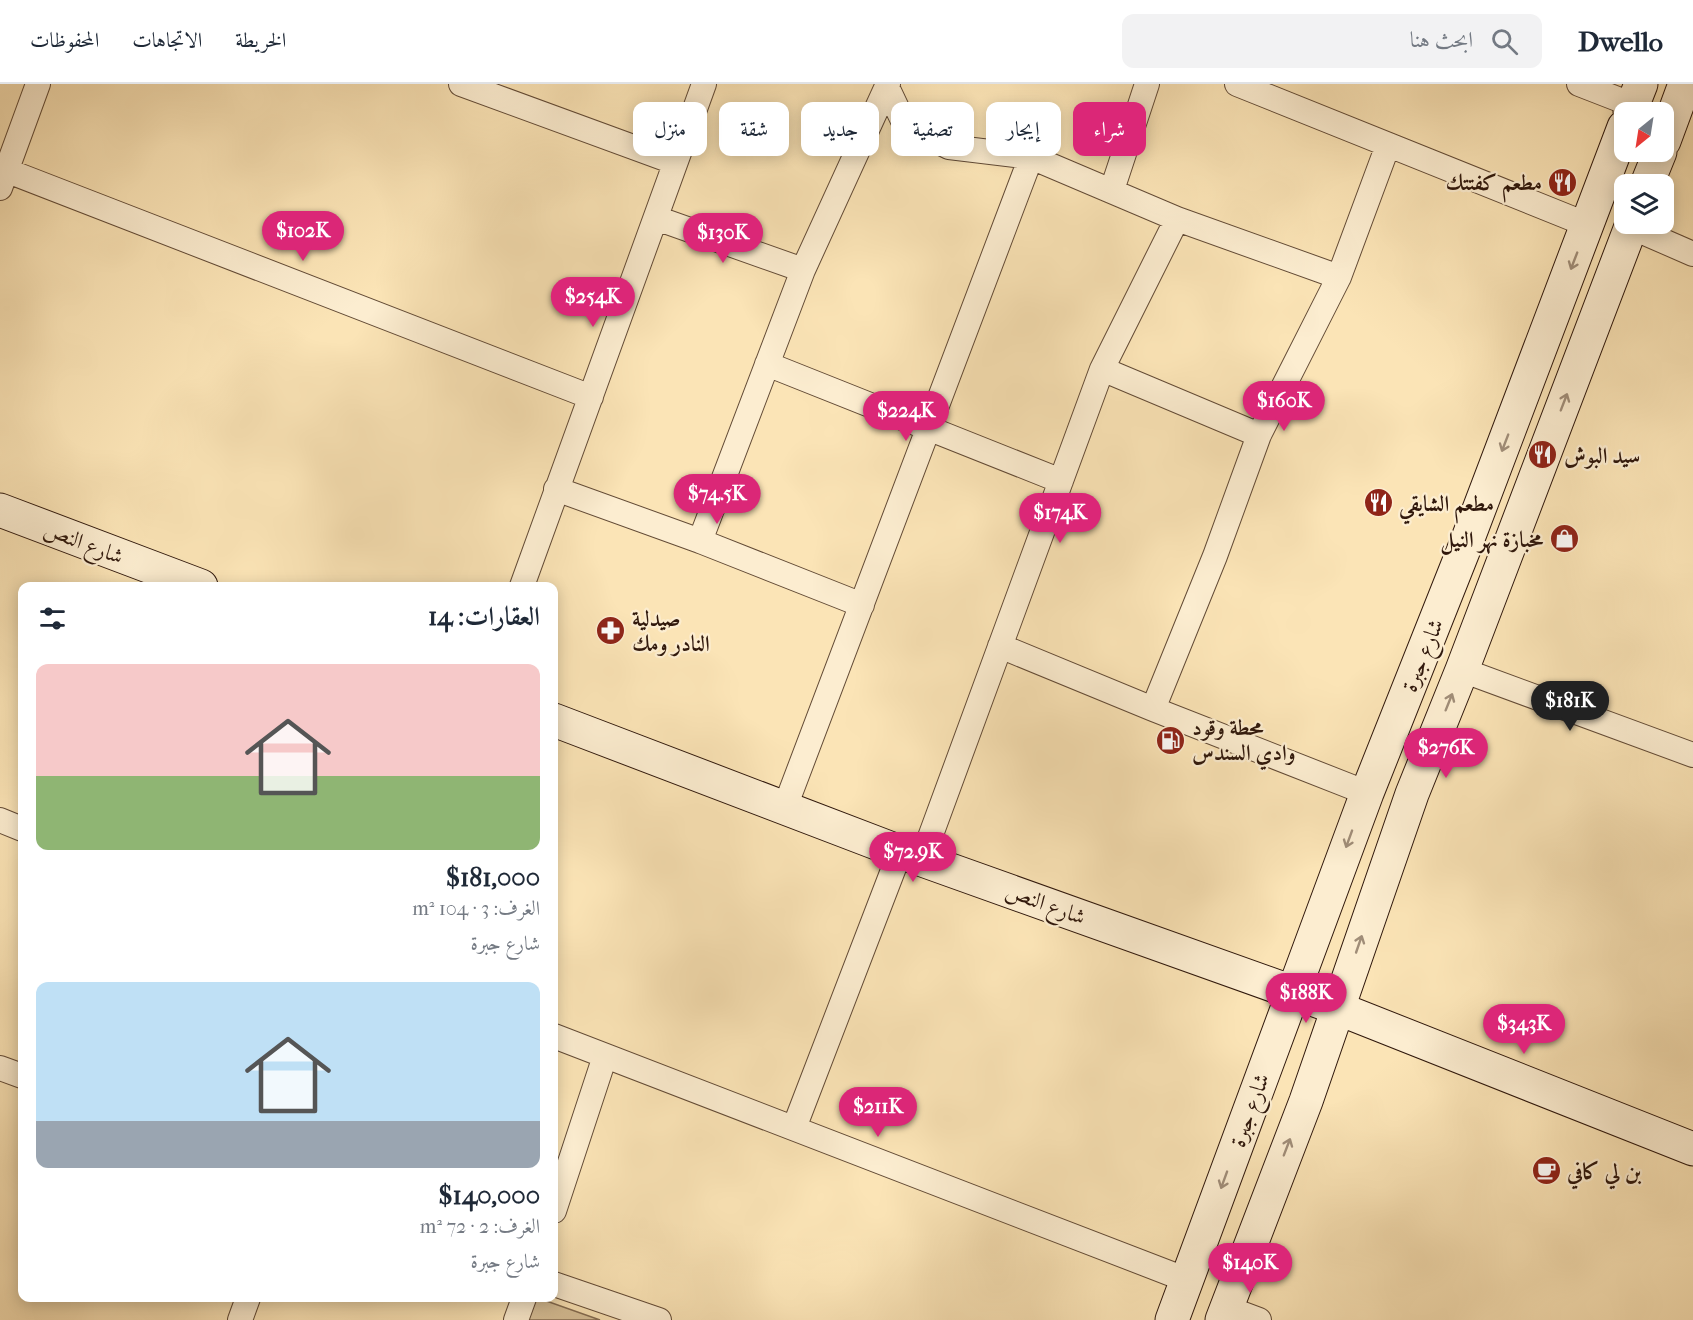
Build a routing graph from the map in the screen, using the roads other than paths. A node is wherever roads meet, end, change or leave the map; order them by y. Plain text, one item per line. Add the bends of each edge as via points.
1 (38, 84) edge
2 (461, 84) edge
3 (704, 84) edge
4 (1147, 84) edge
5 (1237, 84) edge
6 (1579, 84) edge
7 (1685, 84) edge
8 (887, 85) edge
9 (1620, 102) edge
10 (1674, 114) edge
11 (1388, 145) junction
12 (1614, 155) edge
13 (1030, 157) junction
14 (674, 162) junction
15 (2, 175) edge
16 (1112, 190) junction
17 (656, 218) junction
18 (1177, 219) junction
19 (1588, 225) junction
20 (1629, 234) edge
21 (1651, 234) edge
22 (1693, 254) edge
23 (803, 270) junction
24 (1339, 277) junction
25 (767, 364) junction
26 (1102, 369) junction
27 (591, 397) junction
28 (928, 428) junction
29 (1258, 435) junction
30 (1061, 480) junction
31 (556, 489) junction
32 (0, 510) edge
33 (700, 541) junction
34 (190, 582) edge
35 (523, 582) edge
36 (862, 605) junction
37 (1000, 646) junction
38 (1462, 670) junction
39 (1153, 709) junction
40 (558, 722) edge
41 (1693, 755) edge
42 (1366, 793) junction
43 (785, 807) junction
44 (0, 820) edge
45 (18, 827) edge
46 (911, 855) junction
47 (1293, 992) junction
48 (1337, 1008) junction
49 (558, 1038) edge
50 (606, 1056) junction
51 (0, 1068) edge
52 (18, 1075) edge
53 (794, 1128) junction
54 (1693, 1149) edge
55 (558, 1198) edge
56 (1187, 1280) junction
57 (558, 1285) edge
58 (247, 1302) edge
59 (523, 1302) edge
60 (1225, 1314) edge
61 (240, 1320) edge
62 (516, 1320) edge
63 (659, 1320) edge
64 (1172, 1320) edge
65 (1259, 1320) edge

1 - 15 street
2 - 14 street
3 - 14 street
4 - 16 street
5 - 11 street
6 - 9 street
7 - 10 street
8 - 13 street via 905,125 949,147
8 - 23 street
11 - 19 street
11 - 24 street
12 - 19 street, شارع جبرة
13 - 16 street
13 - 28 street
14 - 17 street
15 - 27 street
16 - 18 street
17 - 23 street
17 - 27 street
18 - 24 street
18 - 26 street
19 -> 42 street, شارع جبرة
38 -> 20 street, شارع جبرة
21 - 22 street
23 - 25 street
24 - 29 street
25 - 28 street
25 - 33 street
26 - 29 street
26 - 30 street
27 - 31 street
28 - 30 street
28 - 36 street
29 - 39 street via 1215,556
30 - 37 street
31 - 33 street
31 - 35 street
32 - 34 street, شارع النص
33 - 36 street
36 - 43 street
37 - 39 street
37 - 46 street
38 - 41 street
48 -> 38 street, شارع جبرة via 1412,794
39 - 42 street
40 - 43 street, شارع النص
42 -> 47 street, شارع جبرة
43 - 46 street, شارع النص
44 - 45 street
46 - 47 street, شارع النص
46 - 53 street
47 - 48 street, شارع النص
47 -> 56 street, شارع جبرة
48 - 54 street, شارع النص
60 -> 48 street, شارع جبرة
49 - 50 street
50 - 53 street
50 - 55 street
51 - 52 street
53 - 56 street
56 - 64 street, شارع جبرة
57 - 63 street
58 - 61 street
59 - 62 street
60 - 65 street

